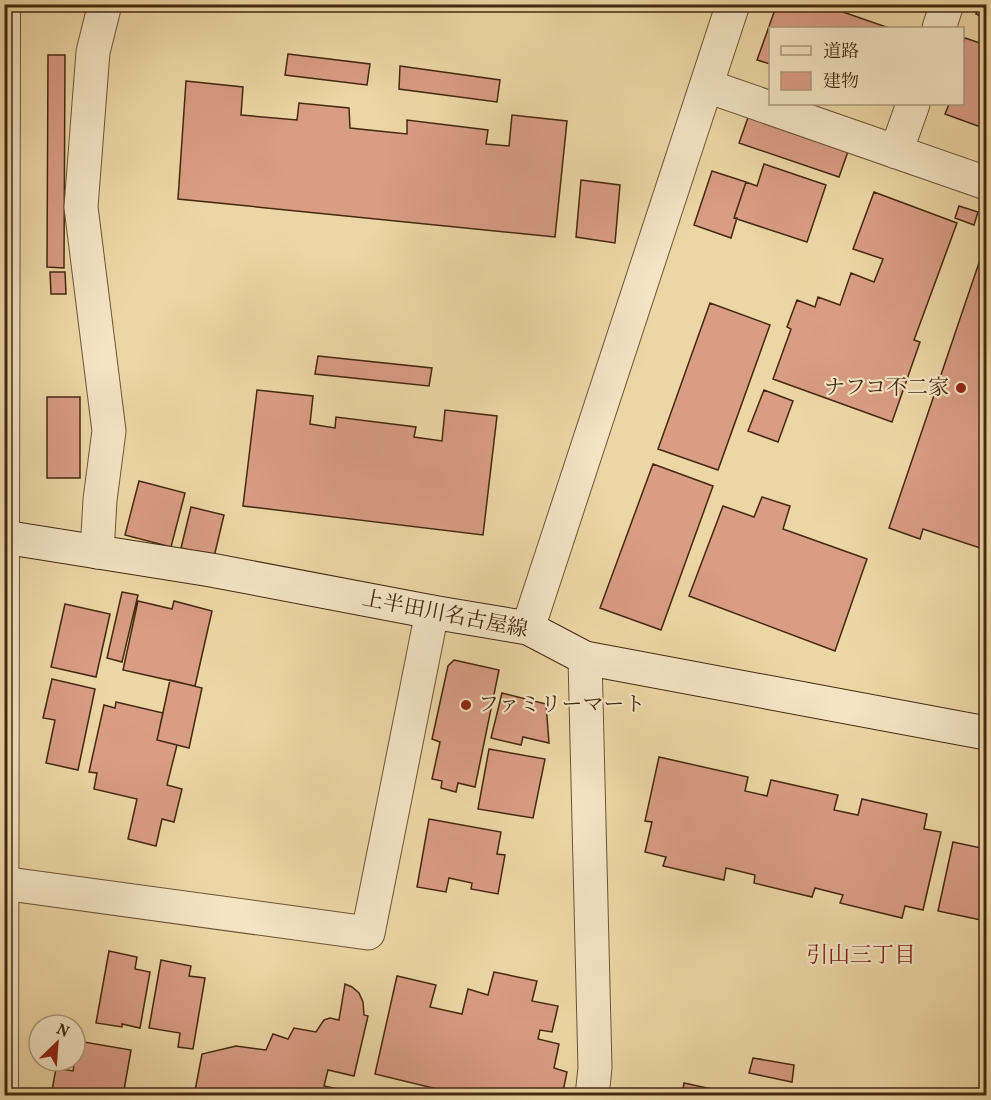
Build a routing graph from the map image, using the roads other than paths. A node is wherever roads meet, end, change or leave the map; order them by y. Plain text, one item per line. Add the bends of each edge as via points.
1 (10, 4) edge
2 (105, 4) edge
3 (734, 4) edge
4 (947, 4) edge
5 (939, 27) edge
6 (707, 86) junction
7 (913, 105) edge
8 (896, 152) junction
9 (987, 183) edge
10 (7, 538) edge
11 (97, 552) junction
12 (432, 612) junction
13 (528, 628) junction
14 (585, 658) junction
15 (987, 732) edge
16 (9, 884) junction
17 (8, 1095) edge
18 (592, 1095) edge

1 - 10 lane
2 - 11 street via 93,52 81,207 109,431
3 - 6 street
4 - 5 street
6 - 8 street
6 - 13 street
7 - 8 street
8 - 9 street
10 - 11 street, 上半田川名古屋線
10 - 16 lane
11 - 12 street, 上半田川名古屋線
12 - 13 street, 上半田川名古屋線
12 - 16 street via 368,933
13 - 14 street, 上半田川名古屋線
14 - 15 street, 上半田川名古屋線
14 - 18 street via 595,1068
16 - 17 lane

